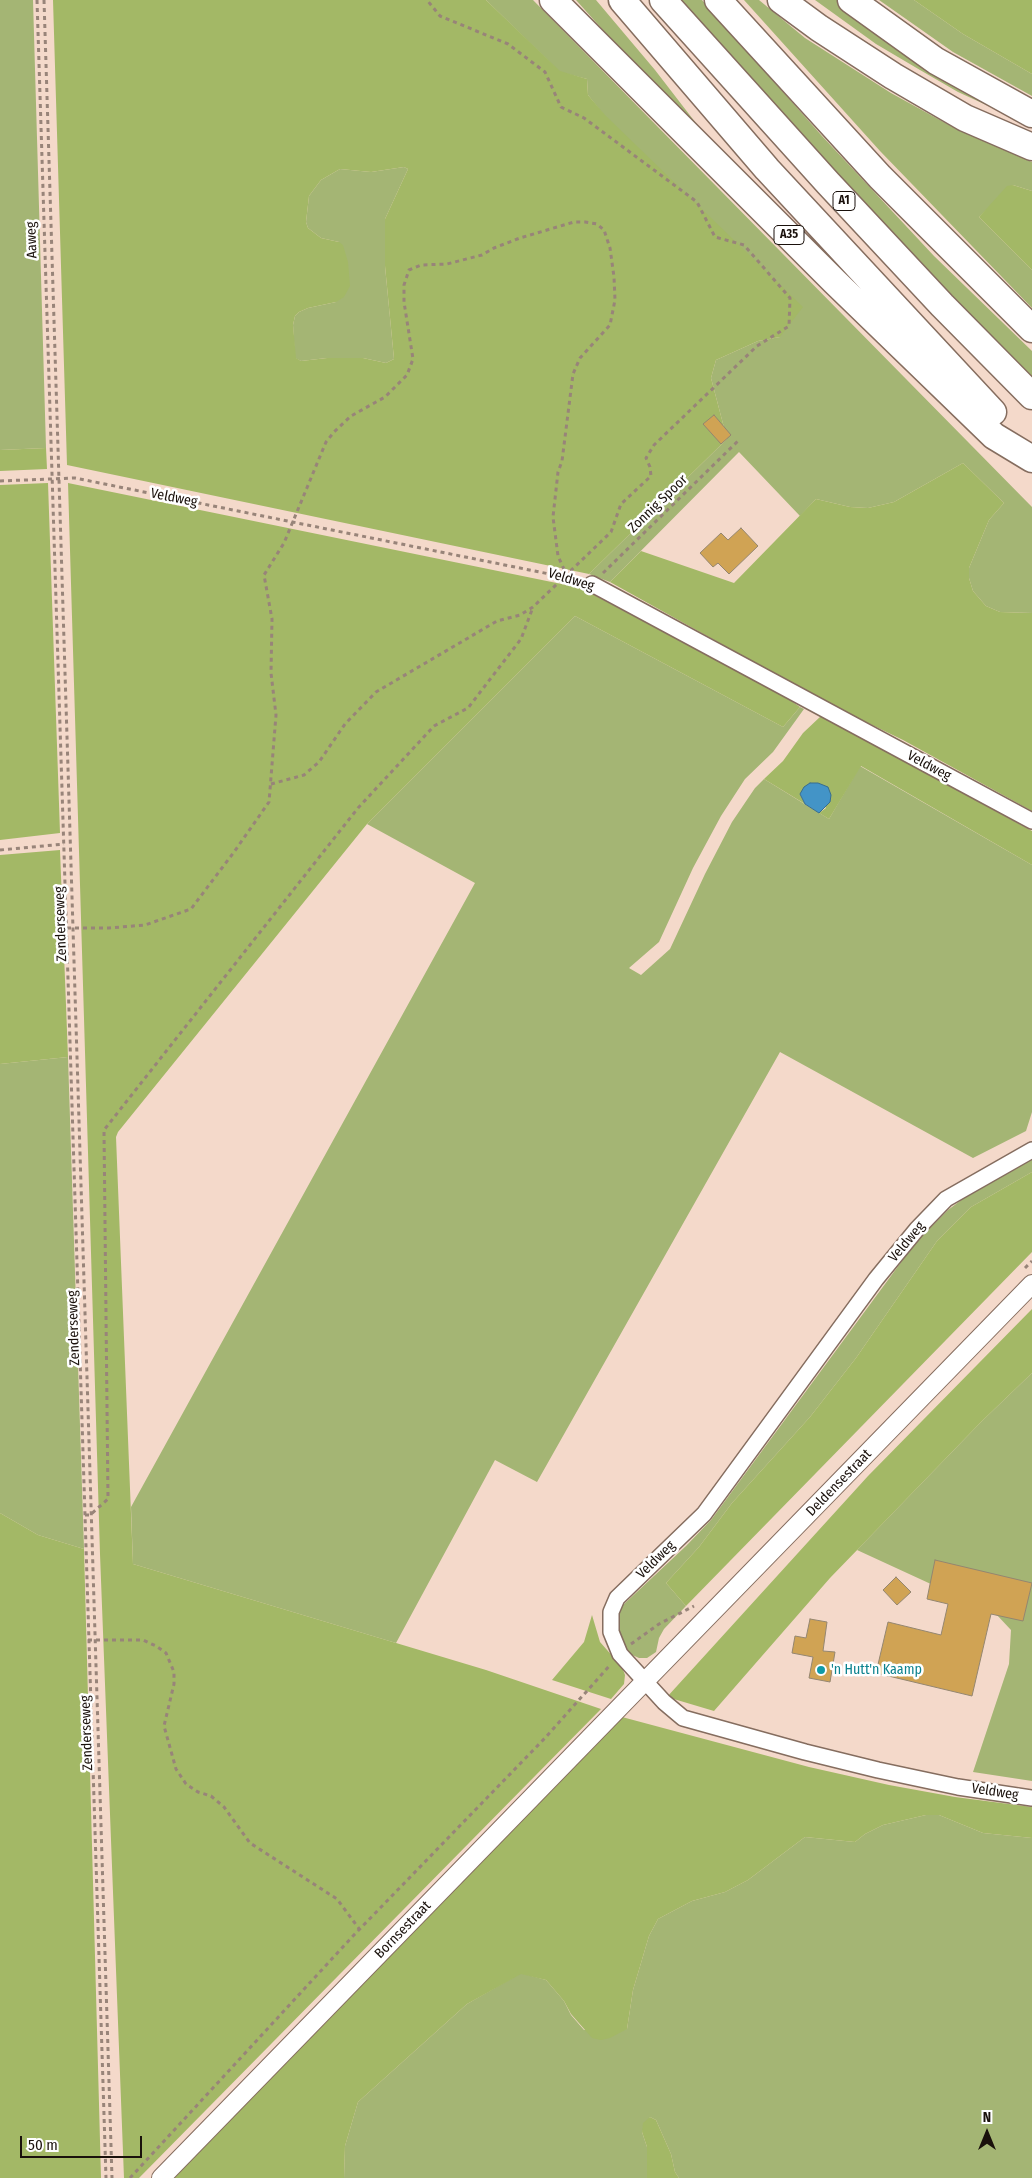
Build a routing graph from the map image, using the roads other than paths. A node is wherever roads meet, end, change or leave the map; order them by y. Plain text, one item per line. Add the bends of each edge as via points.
1 (554, 0) edge
2 (622, 0) edge
3 (663, 0) edge
4 (718, 0) edge
5 (780, 0) edge
6 (850, 0) edge
7 (1032, 114) edge
8 (1032, 147) edge
9 (1032, 329) edge
10 (1032, 396) edge
11 (1032, 454) edge
12 (1032, 459) edge
13 (592, 584) road end
14 (1032, 822) edge
15 (1032, 1150) edge
16 (1032, 1284) edge
17 (645, 1682) junction
18 (1032, 1798) edge
19 (161, 2178) edge

1 - 12 highway, A35 via 994,436
2 - 11 highway, A35 via 767,169
3 - 10 highway, A1 via 835,191
4 - 9 highway via 880,177
5 - 8 highway via 893,76 965,118
6 - 7 highway via 936,61
13 - 14 street, Veldweg
15 - 17 street, Veldweg via 946,1199 917,1229 704,1514 617,1598 611,1612 611,1632 620,1654
16 - 17 street, Deldensestraat
17 - 18 street, Veldweg via 683,1718 706,1725 878,1770
17 - 19 street, Bornsestraat

